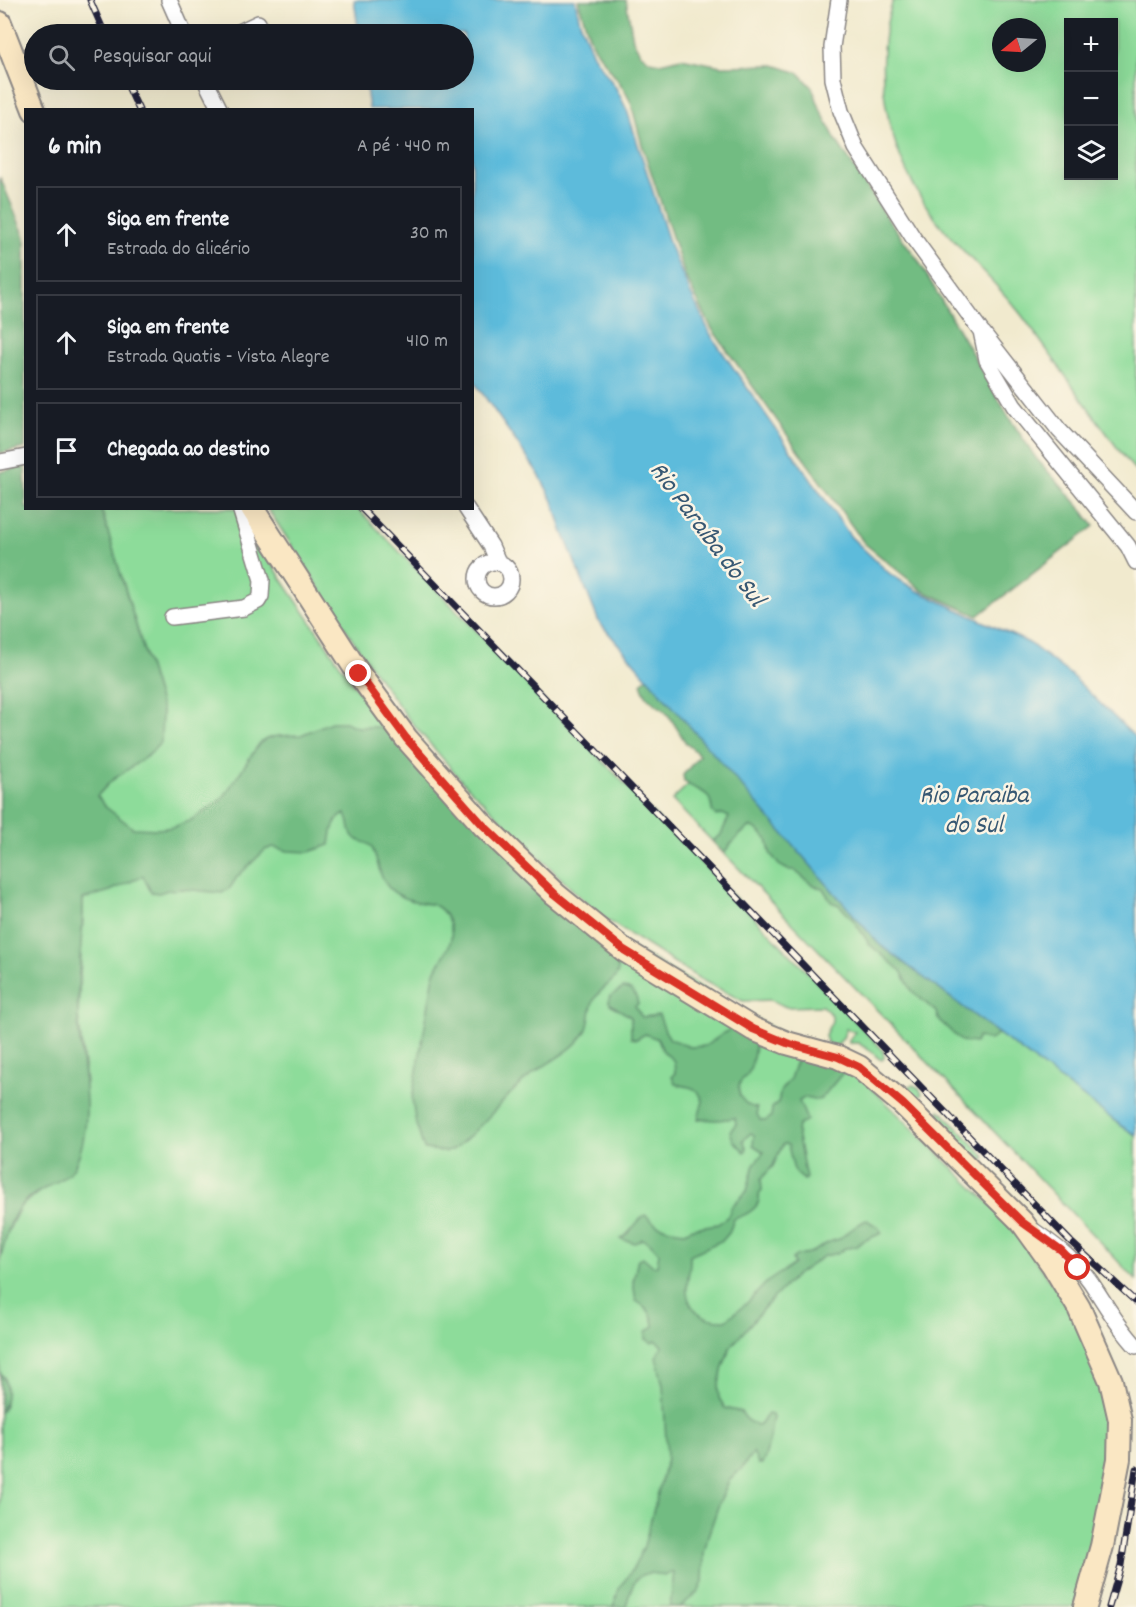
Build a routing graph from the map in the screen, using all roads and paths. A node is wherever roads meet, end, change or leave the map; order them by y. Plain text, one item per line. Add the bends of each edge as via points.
1 (169, 0) edge
2 (839, 0) edge
3 (0, 23) edge
4 (180, 24) edge
5 (24, 84) edge
6 (26, 90) edge
7 (211, 90) edge
8 (33, 108) edge
9 (219, 108) edge
10 (981, 331) junction
11 (24, 457) edge
12 (0, 462) edge
13 (241, 510) edge
14 (253, 510) edge
15 (467, 510) edge
16 (1136, 512) edge
17 (498, 562) dead end
18 (1136, 562) edge
19 (172, 617) dead end
20 (1022, 1222) junction
21 (1136, 1346) edge
22 (1085, 1607) edge

1 - 4 street
2 - 10 street via 833,33 833,80 856,148 914,239
3 - 5 street
6 - 8 street
7 - 9 street
10 - 16 street via 1059,430
10 - 18 street via 987,360 1014,406 1128,546
11 - 12 street
13 - 19 street via 262,580 258,601 244,608
14 - 20 street via 359,674 406,738 483,825 555,894 624,950 753,1029 859,1067 903,1104
15 - 17 street
20 - 21 street via 1061,1250 1088,1279
20 - 22 street via 1079,1308 1111,1381 1120,1420 1117,1470

